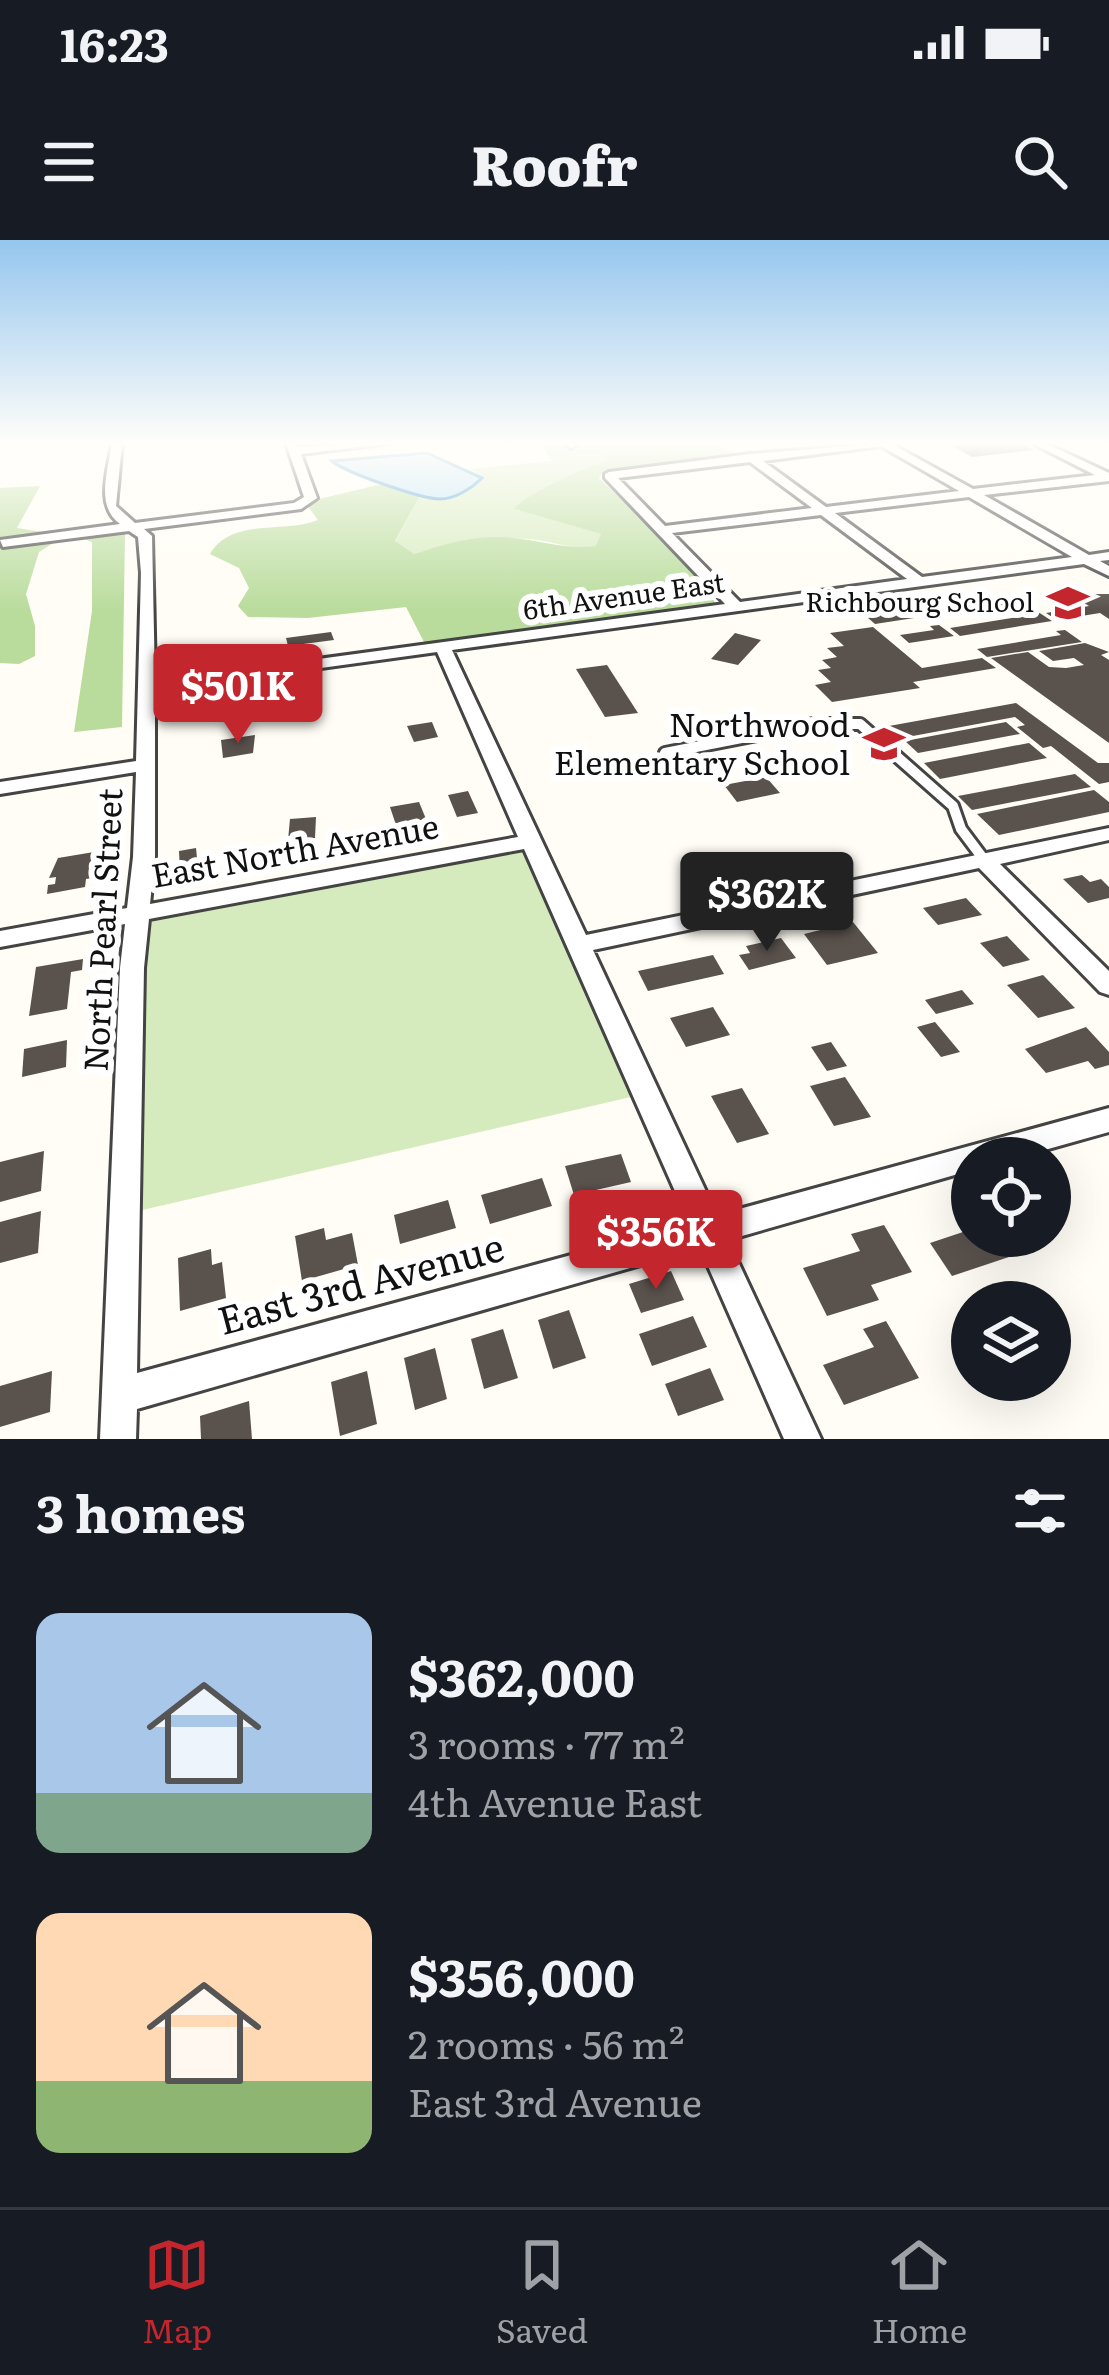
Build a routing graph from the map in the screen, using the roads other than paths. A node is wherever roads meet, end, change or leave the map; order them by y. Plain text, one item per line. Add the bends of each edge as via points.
1 (111, 499) edge
2 (310, 499) edge
3 (631, 499) edge
4 (807, 499) edge
5 (929, 499) edge
6 (981, 499) edge
7 (824, 511) junction
8 (137, 529) junction
9 (662, 530) junction
10 (3, 543) dead end
11 (1109, 556) edge
12 (1087, 560) junction
13 (1109, 572) edge
14 (920, 582) junction
15 (736, 606) junction
16 (442, 646) junction
17 (146, 687) junction
18 (665, 753) dead end
19 (144, 765) junction
20 (0, 788) edge
21 (1109, 834) edge
22 (531, 841) junction
23 (985, 861) junction
24 (137, 914) junction
25 (0, 939) edge
26 (579, 945) junction
27 (1109, 986) edge
28 (1109, 1120) edge
29 (1048, 1137) edge
30 (951, 1164) edge
31 (709, 1230) junction
32 (119, 1396) junction
33 (118, 1439) edge
34 (803, 1439) edge

1 - 8 street, North Pearl Street via 114,514
2 - 8 street
3 - 9 street
4 - 7 street
5 - 7 street
6 - 12 street
7 - 9 street
7 - 14 street
8 - 10 street
8 - 17 street, North Pearl Street via 146,545
9 - 15 street
11 - 12 street, 6th Avenue East
12 - 13 street
12 - 14 street, 6th Avenue East
14 - 15 street, 6th Avenue East
15 - 16 street, 6th Avenue East
16 - 17 street, 6th Avenue East
16 - 22 street
17 - 19 street, North Pearl Street
18 - 23 lane via 813,724 860,724 953,806
19 - 20 street
19 - 24 street, North Pearl Street
21 - 23 street
22 - 24 street, East North Avenue
22 - 26 street
23 - 26 street
23 - 27 street
24 - 25 street, East North Avenue
24 - 32 street, North Pearl Street
26 - 31 street
28 - 29 street, East 3rd Avenue
30 - 31 street, East 3rd Avenue
31 - 32 street, East 3rd Avenue
31 - 34 street
32 - 33 street, North Pearl Street

